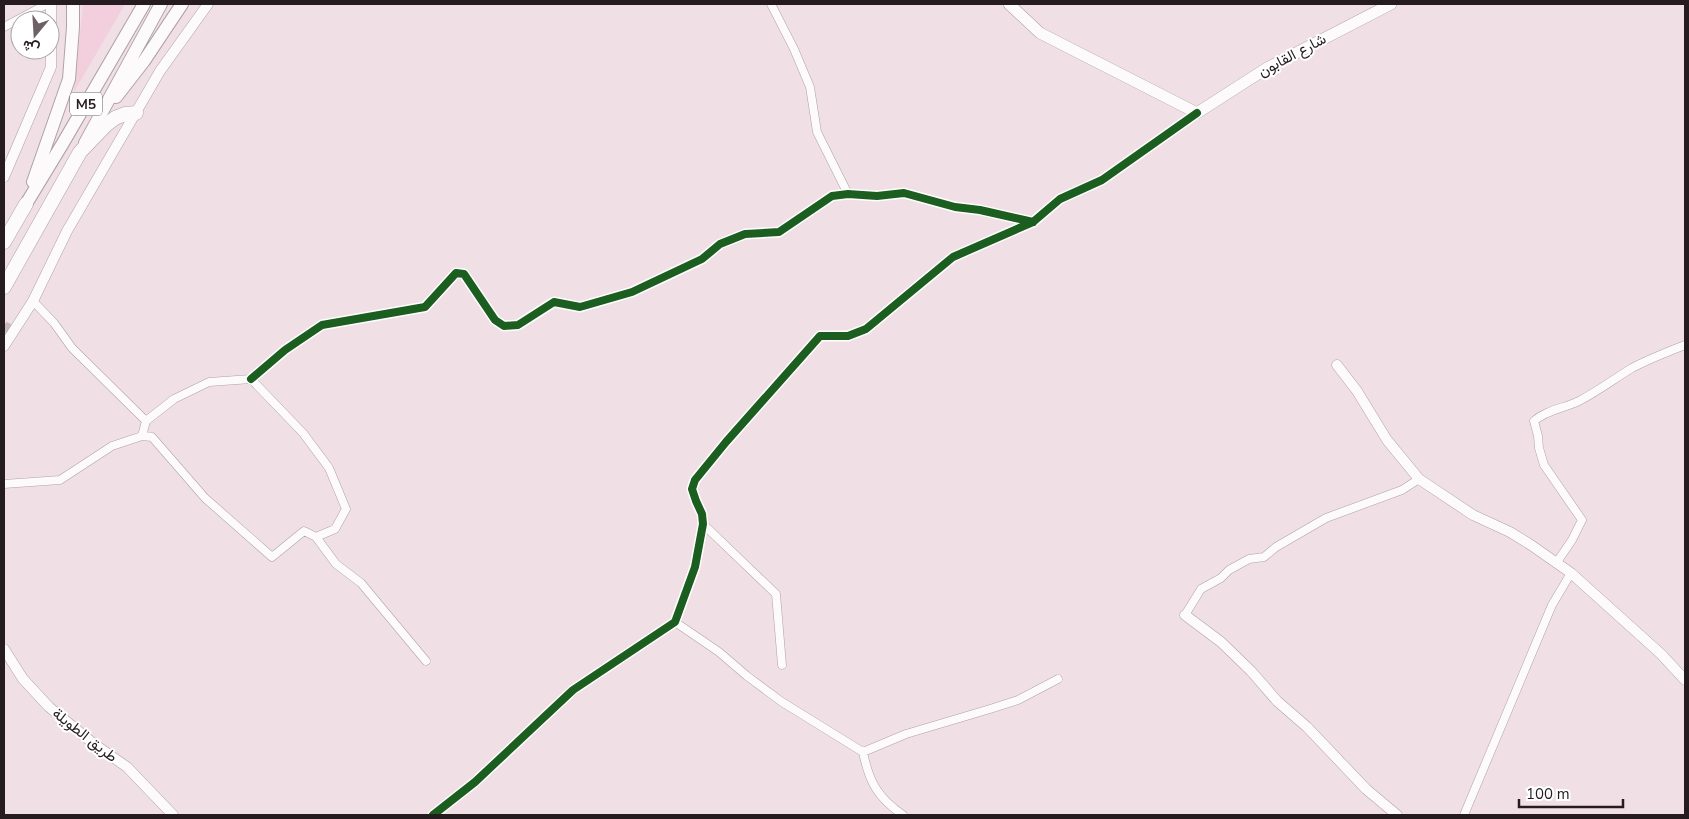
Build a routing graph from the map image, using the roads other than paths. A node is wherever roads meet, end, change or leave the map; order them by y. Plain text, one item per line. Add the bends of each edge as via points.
1 (49, 4) edge
2 (73, 4) edge
3 (144, 4) edge
4 (161, 4) edge
5 (182, 4) edge
6 (208, 4) edge
7 (770, 4) edge
8 (1009, 4) edge
9 (1391, 4) edge
10 (4, 27) edge
11 (101, 113) junction
12 (136, 113) junction
13 (1197, 113) junction
14 (80, 152) junction
15 (4, 177) edge
16 (848, 194) junction
17 (26, 204) junction
18 (1034, 222) junction
19 (4, 242) edge
20 (4, 287) edge
21 (33, 301) junction
22 (1685, 345) edge
23 (4, 346) edge
24 (1337, 365) dead end
25 (251, 379) junction
26 (146, 421) junction
27 (142, 436) junction
28 (1419, 479) junction
29 (4, 484) edge
30 (703, 524) junction
31 (316, 536) junction
32 (1557, 562) junction
33 (1571, 573) junction
34 (1185, 615) joint
35 (674, 622) junction
36 (4, 649) edge
37 (426, 661) dead end
38 (782, 665) dead end
39 (1058, 679) dead end
40 (1685, 680) edge
41 (863, 752) junction
42 (173, 815) edge
43 (433, 815) edge
44 (903, 815) edge
45 (1397, 815) edge
46 (1464, 815) edge

1 - 10 street
1 - 15 street via 51,67
2 - 17 highway via 69,79
3 - 17 highway, M5
4 - 11 highway, M5
5 - 11 highway via 138,68
6 - 12 street via 160,71
7 - 16 street via 810,87 818,132
8 - 13 main road via 1040,32
9 - 13 main road, شارع القابون via 1267,68
11 - 14 highway, M5
12 - 14 highway via 115,118
12 - 21 street via 67,232
13 - 18 street via 1102,180 1060,199
14 - 20 highway, M5
16 - 18 street via 878,196 904,193 954,207
16 - 25 street via 832,196 779,232 745,234 720,244 702,259 632,292 580,307 554,302 518,324 504,326 495,320 464,274 456,272 425,308 322,325
17 - 19 highway, M5
18 - 30 street via 953,257 866,329 848,336 820,336 695,480 692,489
21 - 23 street
21 - 26 street via 72,348
22 - 32 street via 1634,367 1579,401 1534,421 1544,465 1582,520
24 - 28 street via 1387,440
25 - 26 street via 209,382 174,399
25 - 31 street via 303,434 329,468 346,509 335,529
26 - 27 street
27 - 29 street via 112,446 60,480
27 - 31 street via 152,437 205,498 272,557 304,531
28 - 32 street via 1473,515 1510,532
28 - 34 street via 1402,490 1326,518 1264,557 1249,559 1229,570 1202,589
30 - 35 street via 695,567
30 - 38 street via 776,594
31 - 37 street via 336,564 361,583
32 - 33 street
33 - 40 street via 1661,654
33 - 46 street via 1552,605
34 - 45 street via 1227,648 1366,789
35 - 41 street via 719,652 782,702
35 - 43 street via 573,690 475,782
36 - 42 street, طريق الطويلة via 23,679 49,707 127,767
39 - 41 street via 1018,700 906,734
41 - 44 street via 874,786 886,803

